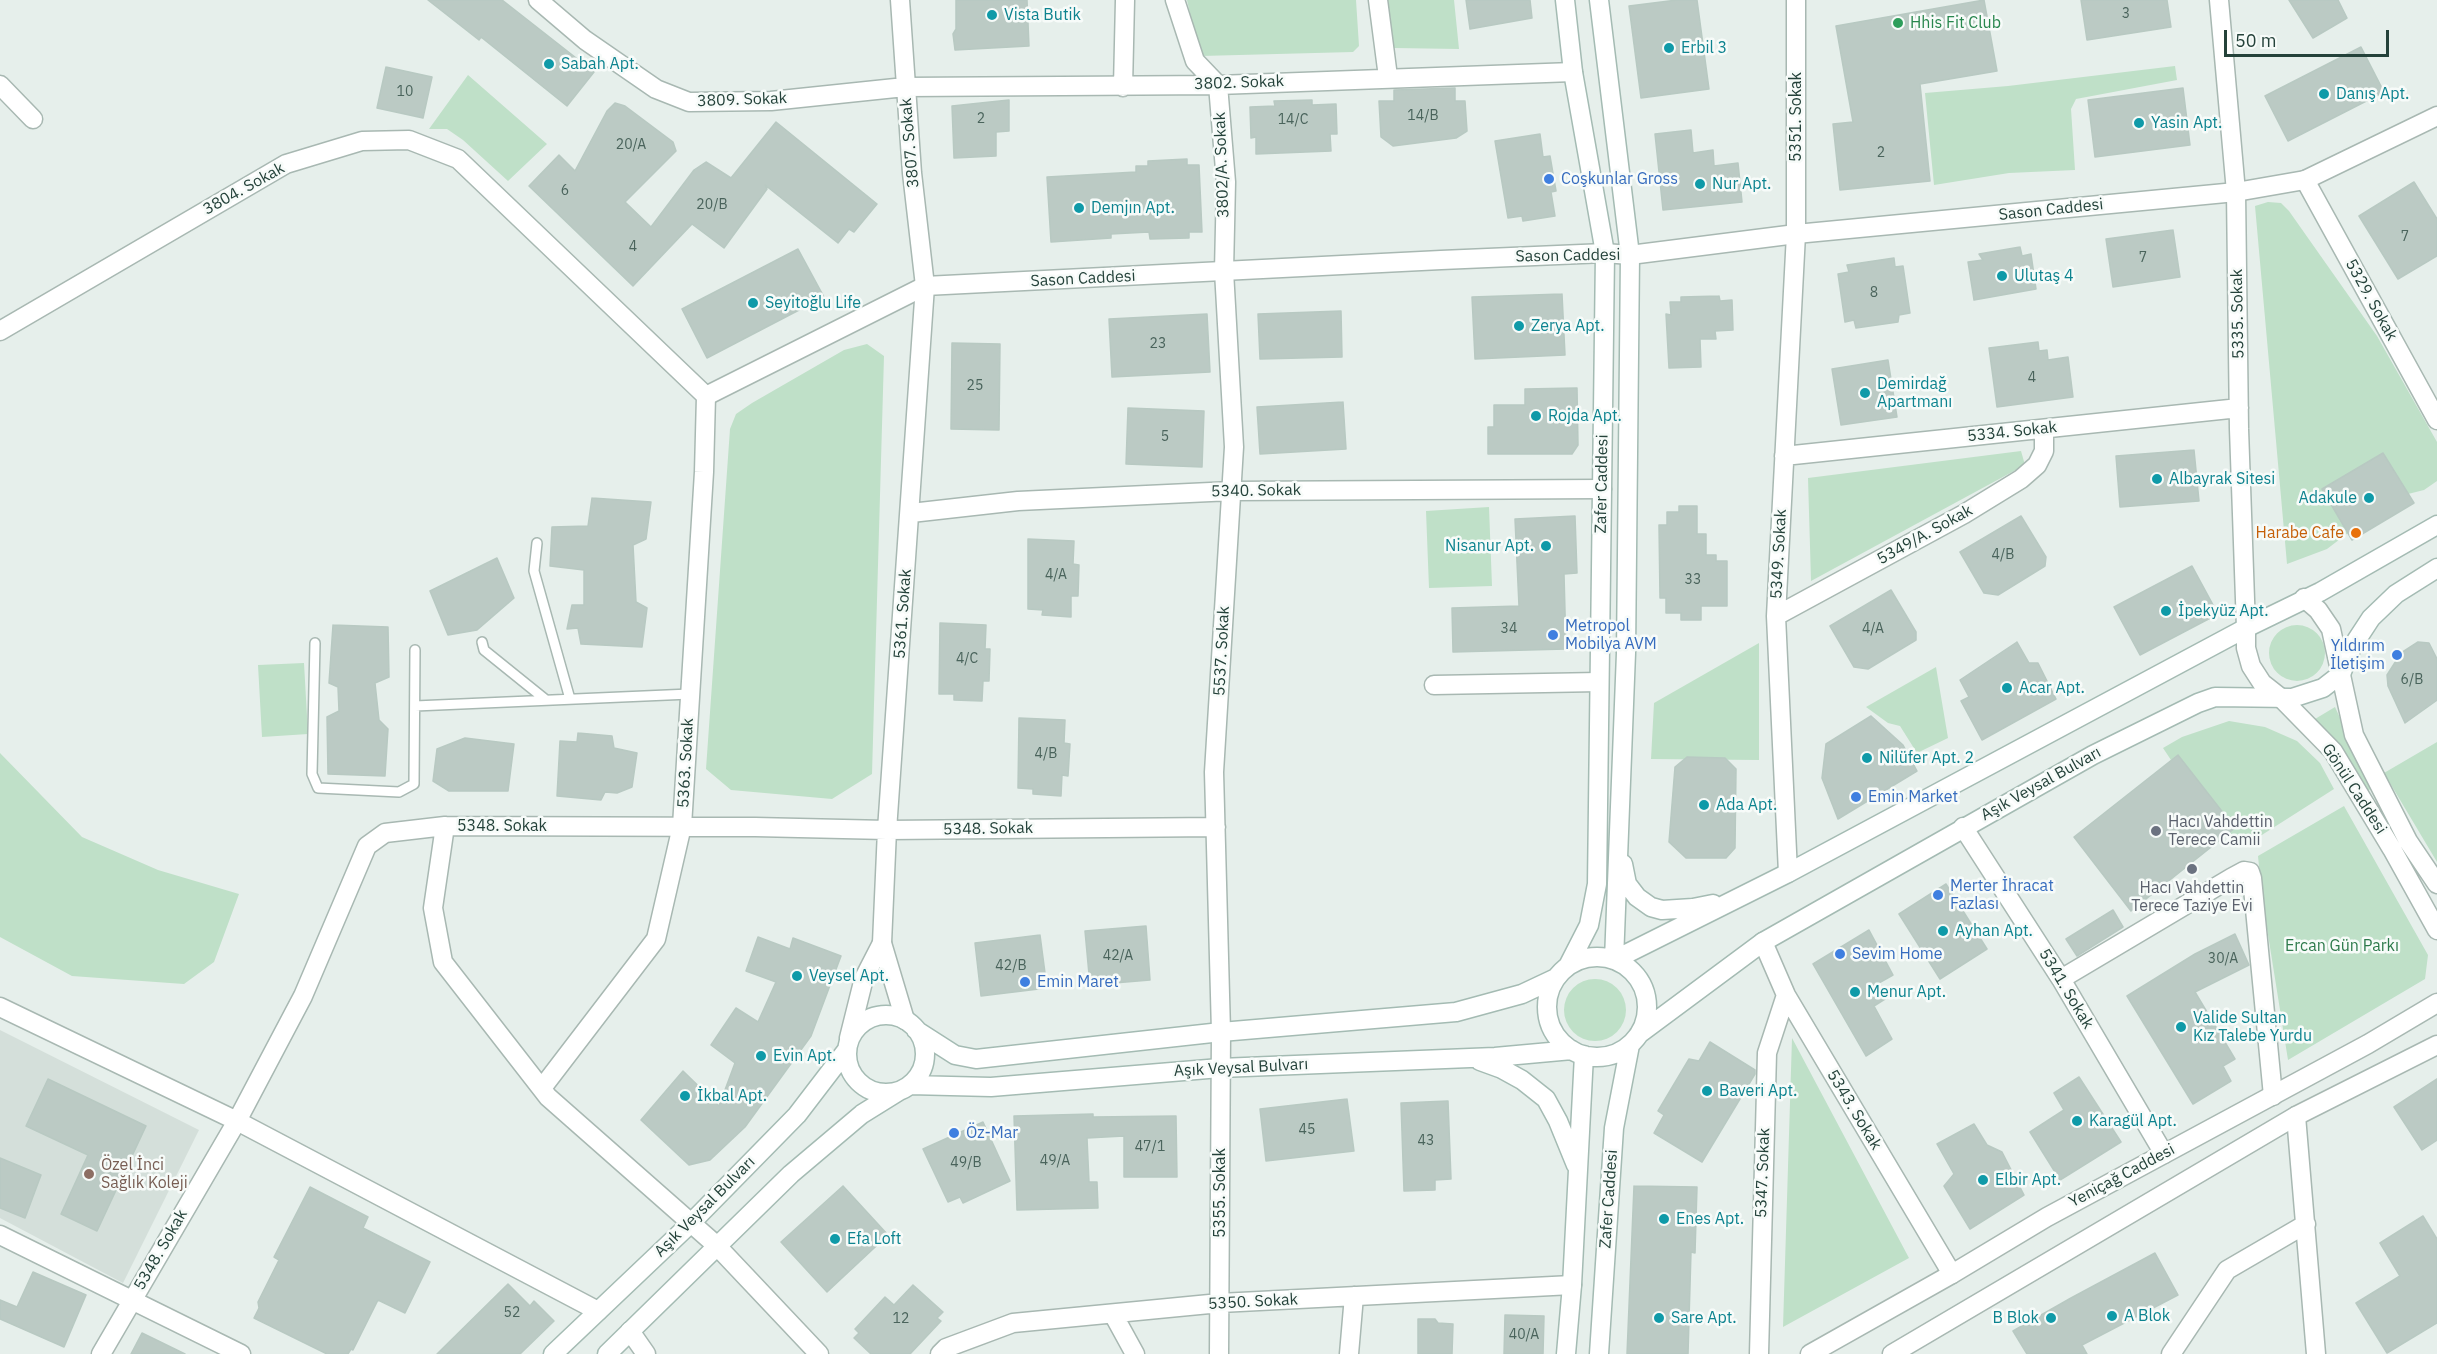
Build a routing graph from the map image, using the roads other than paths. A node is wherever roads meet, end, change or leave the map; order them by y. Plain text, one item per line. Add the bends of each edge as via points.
1 (538, 0) edge
2 (900, 0) edge
3 (1125, 0) edge
4 (1174, 0) edge
5 (1378, 0) edge
6 (1565, 0) edge
7 (1599, 0) edge
8 (1796, 0) edge
9 (2218, 0) edge
10 (1573, 72) junction
11 (1388, 77) junction
12 (0, 85) edge
13 (1218, 85) junction
14 (905, 87) junction
15 (1123, 87) junction
16 (2437, 116) edge
17 (33, 119) dead end
18 (2305, 180) junction
19 (2236, 192) junction
20 (1796, 234) junction
21 (1605, 254) junction
22 (1629, 255) junction
23 (1224, 271) junction
24 (925, 286) junction
25 (0, 331) edge
26 (706, 396) junction
27 (2239, 408) junction
28 (2437, 420) edge
29 (2044, 429) junction
30 (1784, 456) junction
31 (1602, 489) junction
32 (1232, 490) junction
33 (910, 513) junction
34 (2437, 525) edge
35 (537, 543) dead end
36 (2437, 568) edge
37 (2304, 598) junction
38 (1776, 616) junction
39 (2247, 628) junction
40 (482, 642) dead end
41 (315, 643) dead end
42 (415, 650) dead end
43 (2341, 674) junction
44 (1599, 682) junction
45 (1434, 685) dead end
46 (690, 694) junction
47 (2281, 698) junction
48 (570, 699) junction
49 (546, 700) junction
50 (415, 706) junction
51 (446, 826) junction
52 (682, 826) junction
53 (1216, 827) junction
54 (1963, 827) junction
55 (887, 830) junction
56 (1619, 845) junction
57 (1788, 873) junction
58 (2437, 884) edge
59 (1735, 900) junction
60 (2437, 930) edge
61 (1763, 942) junction
62 (882, 943) junction
63 (1614, 960) junction
64 (1562, 972) junction
65 (2061, 979) junction
66 (1786, 995) junction
67 (2437, 1003) edge
68 (0, 1007) edge
69 (911, 1025) junction
70 (1221, 1032) junction
71 (1634, 1040) junction
72 (848, 1045) junction
73 (2437, 1045) edge
74 (1578, 1053) junction
75 (1473, 1058) junction
76 (1220, 1068) junction
77 (542, 1088) junction
78 (904, 1088) junction
79 (2272, 1096) junction
80 (2296, 1116) junction
81 (237, 1121) junction
82 (2163, 1154) junction
83 (1579, 1170) junction
84 (691, 1223) junction
85 (2306, 1224) junction
86 (0, 1235) edge
87 (716, 1245) junction
88 (1952, 1274) junction
89 (1572, 1285) junction
90 (1354, 1296) junction
91 (133, 1299) junction
92 (1220, 1303) junction
93 (598, 1311) junction
94 (1113, 1314) junction
95 (630, 1331) junction
96 (101, 1354) edge
97 (241, 1354) edge
98 (553, 1354) edge
99 (607, 1354) edge
100 (645, 1354) edge
101 (819, 1354) edge
102 (940, 1354) edge
103 (1136, 1354) edge
104 (1219, 1354) edge
105 (1349, 1354) edge
106 (1566, 1354) edge
107 (1599, 1354) edge
108 (1759, 1354) edge
109 (1810, 1354) edge
110 (1892, 1354) edge
111 (2171, 1354) edge
112 (2316, 1354) edge

1 - 14 street, 3809. Sokak via 585,40 656,89 689,102 771,101
2 - 14 street, 3807. Sokak
3 - 15 street
4 - 13 street via 1195,61
5 - 11 street
6 - 10 street, Zafer Caddesi
7 - 22 street
8 - 20 street, 5351. Sokak
9 - 19 street, 5335. Sokak
10 - 11 street, 3802. Sokak
10 - 21 street, Zafer Caddesi
11 - 13 street, 3802. Sokak
12 - 17 street
13 - 15 street, 3802. Sokak
13 - 23 street, 3802/A. Sokak via 1226,182
14 - 15 street, 3802. Sokak
14 - 24 street, 3807. Sokak
16 - 18 street, Sason Caddesi
18 - 19 street, Sason Caddesi
18 - 28 street, 5329. Sokak
19 - 20 street, Sason Caddesi
19 - 27 street, 5335. Sokak
20 - 22 street, Sason Caddesi
20 - 30 street, 5349. Sokak
21 - 22 street, Sason Caddesi
21 - 23 street, Sason Caddesi
21 - 31 street, Zafer Caddesi
22 - 56 street via 1626,653
23 - 24 street, Sason Caddesi
23 - 32 street, 5537. Sokak via 1234,447
24 - 26 street, Sason Caddesi
24 - 33 street, 5361. Sokak
25 - 26 street, 3804. Sokak via 286,164 362,141 409,140 458,159
26 - 46 street, 5363. Sokak
27 - 29 street, 5334. Sokak
27 - 39 street, 5335. Sokak
29 - 30 street, 5334. Sokak
29 - 38 street, 5349/A. Sokak via 2043,451 2037,465 2022,479
30 - 38 street, 5349. Sokak
31 - 32 street, 5340. Sokak
31 - 44 street, Zafer Caddesi
32 - 33 street, 5340. Sokak via 1018,501
32 - 53 street, 5537. Sokak via 1215,772
33 - 55 street, 5361. Sokak
34 - 37 street
35 - 48 lane via 534,571
36 - 43 street via 2396,594 2371,618 2352,647
37 - 39 street
37 - 43 street, Gönül Caddesi via 2331,629
38 - 57 street, 5349. Sokak
39 - 47 street, Gönül Caddesi via 2246,648 2251,666 2262,683
39 - 57 street
40 - 49 lane via 484,650
41 - 50 lane via 312,774 318,788 399,792 414,784
42 - 50 lane
43 - 47 street, Aşık Veysal Bulvarı via 2323,688
43 - 58 street, Gönül Caddesi via 2354,735 2408,841
44 - 45 street
44 - 64 street, Zafer Caddesi via 1597,884 1589,925
46 - 48 lane
46 - 52 street, 5363. Sokak
47 - 54 street, Aşık Veysal Bulvarı via 2215,697 2198,703 2093,755
47 - 60 street, Gönül Caddesi via 2333,751
48 - 49 lane
49 - 50 lane
51 - 52 street, 5348. Sokak
51 - 77 street via 433,908 443,962
51 - 81 street, 5348. Sokak via 385,833 367,846 303,996
52 - 55 street, 5348. Sokak
52 - 77 street, 5363. Sokak via 656,939
53 - 55 street, 5348. Sokak
53 - 70 street, 5537. Sokak
54 - 61 street, Aşık Veysal Bulvarı
54 - 65 street, 5341. Sokak
55 - 62 street, 5361. Sokak
56 - 59 street via 1627,884 1651,907 1693,908
56 - 63 street
57 - 59 street
59 - 63 street
61 - 66 street, 5343. Sokak
61 - 71 street, Aşık Veysal Bulvarı
62 - 69 street
62 - 72 street via 864,978
63 - 64 street via 1584,959
63 - 71 street via 1627,967 1644,991 1645,1020
64 - 70 street via 1522,994 1456,1012
64 - 74 street via 1549,993 1550,1026 1559,1040
65 - 79 street via 2231,878 2250,872
65 - 82 street, 5341. Sokak
66 - 88 street, 5343. Sokak
66 - 108 street, 5347. Sokak via 1767,1053
67 - 79 street, Yeniçağ Caddesi
68 - 81 street
69 - 70 street via 955,1054 976,1059
69 - 72 street via 893,1015 873,1017 856,1027
69 - 78 street via 924,1046 924,1065
70 - 76 street, 5355. Sokak
71 - 74 street via 1616,1054 1600,1057
71 - 107 street, Zafer Caddesi via 1614,1128
72 - 78 street via 848,1064 862,1086 886,1094
72 - 84 street, Aşık Veysal Bulvarı via 797,1115
73 - 80 street
74 - 75 street, Aşık Veysal Bulvarı
74 - 83 street, Zafer Caddesi
75 - 76 street, Aşık Veysal Bulvarı
75 - 83 street via 1502,1069 1546,1099
76 - 78 street, Aşık Veysal Bulvarı via 991,1087
76 - 92 street, 5355. Sokak
77 - 84 street
78 - 87 street via 862,1114
79 - 82 street, Yeniçağ Caddesi
80 - 85 street
80 - 110 street
81 - 91 street, 5348. Sokak
81 - 93 street
82 - 88 street, Yeniçağ Caddesi
83 - 89 street, Zafer Caddesi
84 - 87 street
84 - 93 street, Aşık Veysal Bulvarı
85 - 111 street via 2227,1270
85 - 112 street
86 - 91 street
87 - 95 street
87 - 101 street
88 - 109 street, Yeniçağ Caddesi
89 - 90 street, 5350. Sokak
89 - 106 street, Zafer Caddesi
90 - 92 street, 5350. Sokak
90 - 105 street
91 - 96 street, 5348. Sokak
91 - 97 street
92 - 94 street, 5350. Sokak
92 - 104 street, 5355. Sokak
93 - 98 street, Aşık Veysal Bulvarı
94 - 102 street, 5350. Sokak via 1013,1323 946,1348
94 - 103 street
95 - 99 street
95 - 100 street

